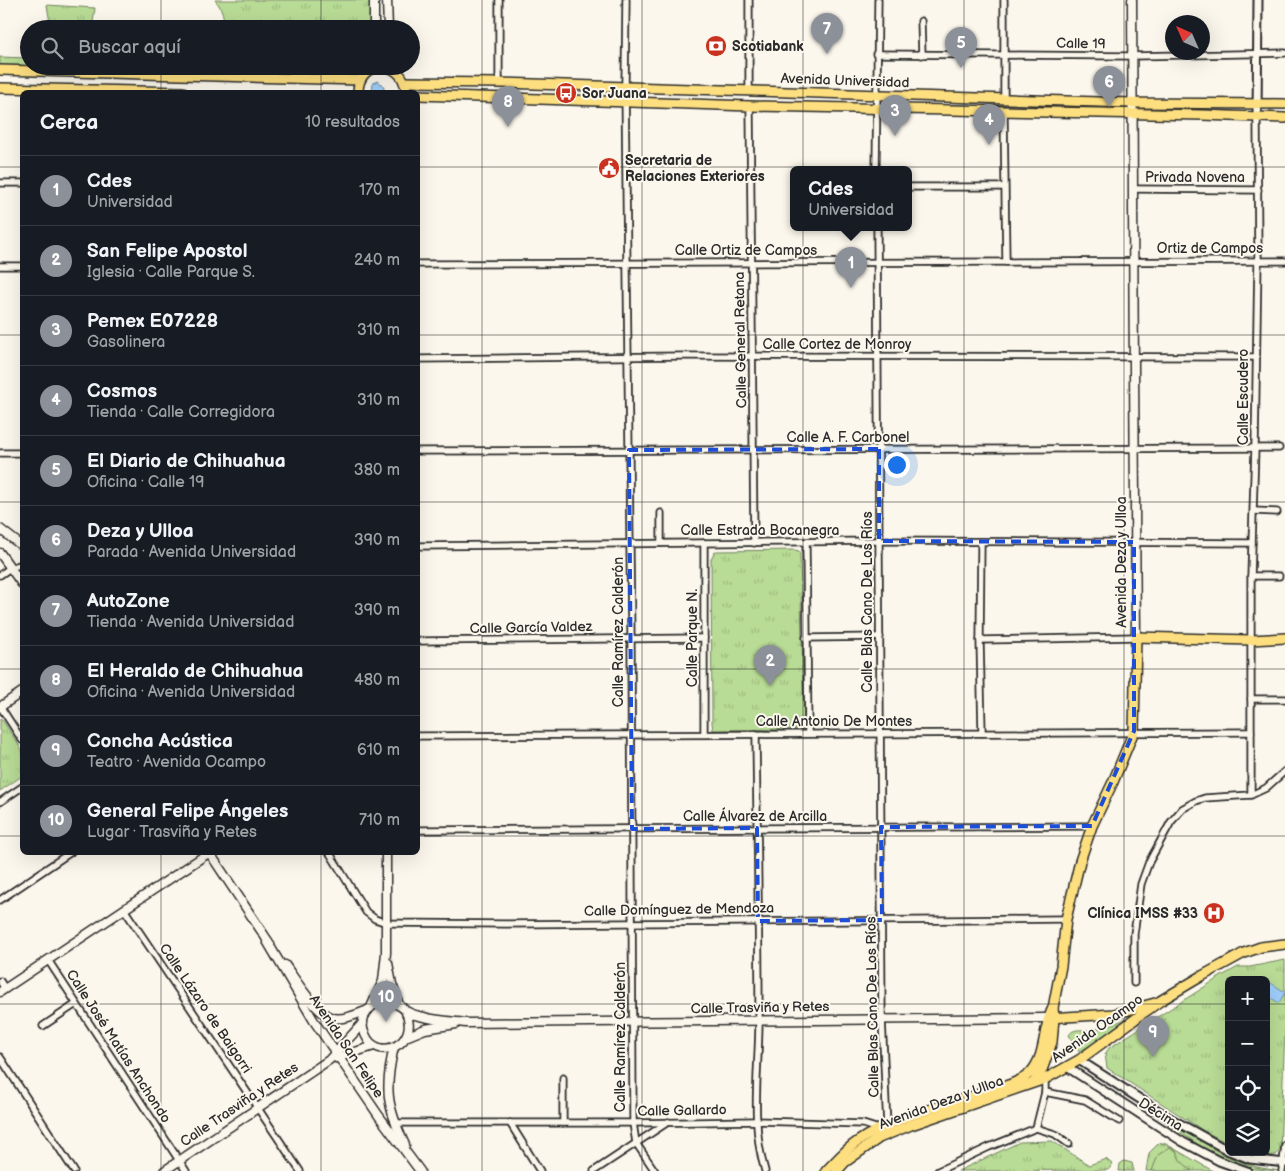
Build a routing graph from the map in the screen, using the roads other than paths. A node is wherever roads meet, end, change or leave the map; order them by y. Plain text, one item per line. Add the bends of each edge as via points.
1 (374, 0) edge
2 (387, 0) edge
3 (499, 0) edge
4 (626, 0) edge
5 (749, 0) edge
6 (878, 0) edge
7 (1004, 0) edge
8 (1132, 0) edge
9 (1258, 0) edge
10 (374, 20) edge
11 (388, 20) edge
12 (921, 20) dead end
13 (1285, 53) edge
14 (876, 54) junction
15 (1259, 54) junction
16 (922, 55) junction
17 (1004, 56) junction
18 (1132, 56) junction
19 (0, 70) edge
20 (20, 71) edge
21 (180, 75) edge
22 (364, 75) edge
23 (399, 75) edge
24 (360, 80) junction
25 (404, 82) junction
26 (499, 82) junction
27 (624, 86) junction
28 (0, 88) edge
29 (92, 90) edge
30 (358, 90) edge
31 (406, 90) edge
32 (749, 91) junction
33 (876, 95) junction
34 (420, 96) edge
35 (1004, 99) junction
36 (625, 103) junction
37 (1257, 103) junction
38 (1132, 104) junction
39 (1285, 104) edge
40 (750, 106) junction
41 (876, 109) junction
42 (1004, 111) junction
43 (1132, 114) junction
44 (1257, 117) junction
45 (1285, 118) edge
46 (876, 166) edge
47 (0, 183) edge
48 (20, 183) edge
49 (912, 187) edge
50 (1004, 187) junction
51 (1133, 189) junction
52 (1258, 190) junction
53 (877, 231) edge
54 (1258, 260) junction
55 (1134, 261) junction
56 (1285, 261) edge
57 (878, 262) junction
58 (1006, 262) junction
59 (752, 263) junction
60 (420, 264) edge
61 (626, 264) junction
62 (0, 266) edge
63 (20, 266) edge
64 (753, 356) junction
65 (878, 356) junction
66 (1133, 356) junction
67 (1256, 356) junction
68 (629, 357) junction
69 (420, 358) edge
70 (1255, 448) junction
71 (1279, 448) dead end
72 (878, 449) junction
73 (1135, 449) junction
74 (629, 450) junction
75 (754, 450) junction
76 (420, 451) edge
77 (0, 453) edge
78 (20, 453) edge
79 (1254, 511) junction
80 (1278, 512) dead end
81 (662, 513) dead end
82 (0, 530) edge
83 (879, 541) junction
84 (981, 542) junction
85 (1134, 542) junction
86 (661, 543) junction
87 (704, 543) junction
88 (806, 543) junction
89 (1252, 543) junction
90 (630, 544) junction
91 (754, 544) junction
92 (20, 545) edge
93 (420, 546) edge
94 (0, 553) edge
95 (20, 565) edge
96 (10, 568) junction
97 (0, 575) edge
98 (1251, 576) junction
99 (1279, 576) dead end
100 (20, 581) edge
101 (880, 637) junction
102 (1136, 637) junction
103 (631, 638) junction
104 (704, 638) junction
105 (806, 638) junction
106 (1285, 638) edge
107 (980, 640) junction
108 (1252, 640) junction
109 (420, 641) edge
110 (20, 693) edge
111 (1252, 699) junction
112 (1285, 699) edge
113 (0, 706) edge
114 (1134, 731) junction
115 (1252, 732) junction
116 (808, 733) junction
117 (881, 733) junction
118 (982, 733) junction
119 (631, 734) junction
120 (704, 734) junction
121 (756, 734) junction
122 (420, 736) edge
123 (20, 737) edge
124 (1285, 771) edge
125 (20, 788) edge
126 (1251, 795) junction
127 (0, 802) edge
128 (1092, 826) junction
129 (881, 827) junction
130 (757, 828) junction
131 (632, 829) junction
132 (420, 830) edge
133 (68, 855) edge
134 (207, 855) edge
135 (211, 855) edge
136 (331, 855) edge
137 (386, 855) edge
138 (0, 900) edge
139 (124, 909) junction
140 (1066, 919) junction
141 (882, 920) junction
142 (758, 921) junction
143 (632, 922) junction
144 (387, 923) junction
145 (267, 941) junction
146 (1285, 944) edge
147 (386, 953) junction
148 (48, 960) junction
149 (0, 981) edge
150 (1134, 983) dead end
151 (3, 990) edge
152 (1160, 1001) junction
153 (76, 1004) junction
154 (370, 1008) junction
155 (402, 1008) junction
156 (1051, 1018) junction
157 (882, 1019) junction
158 (759, 1021) junction
159 (633, 1022) junction
160 (363, 1023) junction
161 (466, 1023) junction
162 (43, 1026) dead end
163 (408, 1036) junction
164 (374, 1046) junction
165 (394, 1048) junction
166 (338, 1054) junction
167 (0, 1057) edge
168 (1079, 1060) junction
169 (1067, 1067) junction
170 (564, 1078) dead end
171 (1031, 1078) junction
172 (1046, 1079) junction
173 (1045, 1092) junction
174 (258, 1108) junction
175 (756, 1121) junction
176 (1119, 1121) dead end
177 (668, 1122) junction
178 (395, 1123) junction
179 (510, 1123) junction
180 (563, 1123) junction
181 (633, 1123) junction
182 (883, 1128) junction
183 (1036, 1128) junction
184 (636, 1143) junction
185 (1069, 1144) dead end
186 (1285, 1145) edge
187 (1225, 1149) edge
188 (1241, 1156) edge
189 (179, 1160) junction
190 (413, 1160) junction
191 (1284, 1163) edge
192 (74, 1171) edge
193 (164, 1171) edge
194 (186, 1171) edge
195 (300, 1171) edge
196 (420, 1171) edge
197 (540, 1171) edge
198 (594, 1171) edge
199 (655, 1171) edge
200 (764, 1171) edge
201 (826, 1171) edge
202 (837, 1171) edge
203 (938, 1171) edge
204 (1247, 1171) edge
205 (1282, 1171) edge

1 - 10 main road
2 - 11 main road
3 - 26 street
4 - 27 street, Calle Ramírez Calderón
5 - 32 street
6 - 14 street
7 - 17 street
8 - 18 main road, Avenida Deza y Ulloa
9 - 15 street, Calle Escudero
12 - 16 street
13 - 15 street, Calle 19
14 - 16 street, Calle 19
14 - 33 street
15 - 18 street, Calle 19
15 - 37 street, Calle Escudero
16 - 17 street, Calle 19
17 - 18 street, Calle 19
17 - 35 street
18 - 38 main road, Avenida Deza y Ulloa
19 - 20 main road
21 - 24 main road
22 - 24 main road
23 - 25 main road
24 - 30 main road
25 - 26 main road, Avenida Universidad
25 - 31 main road
26 - 27 main road, Avenida Universidad
27 - 32 main road, Avenida Universidad
27 - 36 street, Calle Ramírez Calderón
28 - 29 main road
32 - 33 main road, Avenida Universidad
33 - 35 main road, Avenida Universidad
33 - 41 street
34 - 36 main road, Avenida Universidad
35 - 38 main road, Avenida Universidad
36 - 40 main road, Avenida Universidad
36 - 61 street, Calle Ramírez Calderón
37 - 38 main road, Avenida Universidad
37 - 39 main road, Avenida Universidad
37 - 44 street, Calle Escudero
38 - 43 main road, Avenida Deza y Ulloa
40 - 41 main road, Avenida Universidad
40 - 59 street, Calle General Retana
41 - 42 main road, Avenida Universidad
41 - 46 street
42 - 43 main road, Avenida Universidad
42 - 50 street
43 - 44 main road, Avenida Universidad
43 - 51 main road, Avenida Deza y Ulloa
44 - 45 main road, Avenida Universidad
44 - 52 street, Calle Escudero
47 - 48 street
49 - 50 street
50 - 58 street
51 - 52 street, Privada Novena
51 - 55 main road, Avenida Deza y Ulloa
52 - 54 street, Calle Escudero
53 - 57 street, Calle Blas Cano De Los Ríos
54 - 55 street, Ortiz de Campos
54 - 56 street, Ortiz de Campos
54 - 67 street, Calle Escudero
55 - 58 street, Calle Ortiz de Campos
55 - 66 main road, Avenida Deza y Ulloa
57 - 58 street, Calle Ortiz de Campos
57 - 59 street, Calle Ortiz de Campos
57 - 65 street, Calle Blas Cano De Los Ríos
59 - 61 street, Calle Ortiz de Campos
59 - 64 street, Calle General Retana
60 - 61 street, Calle Ortiz de Campos
61 - 68 street, Calle Ramírez Calderón
62 - 63 street
64 - 65 street, Calle Cortez de Monroy
64 - 68 street, Calle Cortez de Monroy
64 - 75 street, Calle General Retana
65 - 66 street, Calle Cortez de Monroy
65 - 72 street, Calle Blas Cano De Los Ríos
66 - 67 street, Calle Cortez de Monroy
66 - 73 main road, Avenida Deza y Ulloa
67 - 70 street, Calle Escudero
68 - 69 street, Calle Cortez de Monroy
68 - 74 street, Calle Ramírez Calderón
70 - 71 street, Calle A. F. Carbonel
70 - 73 street, Calle A. F. Carbonel
70 - 79 street, Calle Escudero
72 - 73 street, Calle A. F. Carbonel
72 - 75 street, Calle A. F. Carbonel
72 - 83 street, Calle Blas Cano De Los Ríos
73 - 85 main road, Avenida Deza y Ulloa
74 - 75 street, Calle A. F. Carbonel
74 - 76 street, Calle A. F. Carbonel
74 - 90 street, Calle Ramírez Calderón
75 - 91 street, Calle General Retana
77 - 78 street
79 - 80 street
79 - 89 street, Calle Escudero
81 - 86 street
82 - 92 main road
83 - 84 street, Calle Estrada Bocanegra
83 - 88 street, Calle Estrada Bocanegra
83 - 101 street, Calle Blas Cano De Los Ríos
84 - 85 street, Calle Estrada Bocanegra
84 - 107 street
85 - 89 street, Calle Estrada Bocanegra
85 - 102 main road, Avenida Deza y Ulloa
86 - 87 street, Calle Estrada Bocanegra
86 - 90 street, Calle Estrada Bocanegra
87 - 91 street, Calle Estrada Bocanegra
87 - 104 street, Calle Parque N.
88 - 91 street, Calle Estrada Bocanegra
88 - 105 street
89 - 98 street, Calle Escudero
90 - 93 street, Calle Estrada Bocanegra
90 - 103 street, Calle Ramírez Calderón
94 - 96 main road
95 - 96 street
96 - 97 street
96 - 100 main road
98 - 99 street
98 - 108 street, Calle Escudero
101 - 105 street
101 - 117 street, Calle Blas Cano De Los Ríos
102 - 107 street
102 - 108 main road
102 - 114 main road, Avenida Deza y Ulloa
103 - 104 street, Calle García Valdez
103 - 109 street, Calle García Valdez
103 - 119 street, Calle Ramírez Calderón
104 - 120 street, Calle Parque N.
105 - 116 street
106 - 108 main road
107 - 118 street
108 - 111 street, Calle Escudero
110 - 113 main road
111 - 112 street
111 - 115 street, Calle Escudero
113 - 123 street
114 - 115 street, Calle Antonio De Montes
114 - 118 street, Calle Antonio De Montes
114 - 128 main road, Avenida Deza y Ulloa
115 - 126 street, Calle Escudero
116 - 117 street, Calle Antonio De Montes
116 - 121 street, Calle Antonio De Montes
117 - 118 street, Calle Antonio De Montes
117 - 129 street, Calle Blas Cano De Los Ríos
119 - 120 street, Calle Antonio De Montes
119 - 122 street, Calle Antonio De Montes
119 - 131 street, Calle Ramírez Calderón
120 - 121 street, Calle Antonio De Montes
121 - 130 street
124 - 126 street via 1266,788
125 - 127 street
126 - 150 street via 1196,801 1182,809 1171,822 1140,884 1134,934
128 - 129 street, Calle Álvarez de Arcilla
128 - 140 main road, Avenida Deza y Ulloa
129 - 130 street, Calle Álvarez de Arcilla
129 - 141 street, Calle Blas Cano De Los Ríos
130 - 131 street, Calle Álvarez de Arcilla
130 - 142 street
131 - 132 street, Calle Álvarez de Arcilla
131 - 143 street, Calle Ramírez Calderón
133 - 138 street
134 - 139 main road
135 - 145 main road, Avenida San Felipe
136 - 144 street, Calle Domínguez de Mendoza via 366,912
137 - 144 main road
139 - 148 main road
139 - 174 street, Calle Lázaro de Baigorri
140 - 141 street, Calle Domínguez de Mendoza
140 - 156 main road, Avenida Deza y Ulloa
141 - 142 street, Calle Domínguez de Mendoza
141 - 157 street, Calle Blas Cano De Los Ríos
142 - 143 street, Calle Domínguez de Mendoza
142 - 158 street
143 - 144 street, Calle Domínguez de Mendoza
143 - 159 street, Calle Ramírez Calderón
144 - 147 main road
145 - 154 main road, Avenida San Felipe via 310,999 326,1015 342,1018
145 - 166 main road, Avenida San Felipe via 300,999
146 - 152 main road via 1244,953
147 - 154 main road via 383,981
147 - 155 main road via 392,984
148 - 151 main road
148 - 153 street, Calle José Matías Anchondo
149 - 151 street
152 - 156 main road, Avenida Ocampo via 1114,1014
152 - 168 main road, Avenida Ocampo
153 - 162 street
153 - 189 street, Calle José Matías Anchondo
154 - 155 main road via 385,1001
154 - 160 main road
155 - 161 main road, Calle Trasviña y Retes via 424,1018
155 - 163 main road via 409,1018
156 - 157 main road, Calle Trasviña y Retes
156 - 171 main road, Avenida Deza y Ulloa via 1053,1032 1047,1058 1038,1077
157 - 158 main road, Calle Trasviña y Retes
157 - 182 street, Calle Blas Cano De Los Ríos
158 - 159 main road, Calle Trasviña y Retes
158 - 175 street
159 - 161 main road, Calle Trasviña y Retes
159 - 181 street, Calle Ramírez Calderón
160 - 164 main road via 365,1036
160 - 166 main road
161 - 163 main road, Calle Trasviña y Retes via 425,1029
163 - 165 main road
164 - 165 main road
164 - 166 main road, Calle Trasviña y Retes
165 - 178 main road, Avenida San Felipe via 388,1082
166 - 174 main road, Calle Trasviña y Retes
166 - 190 main road, Avenida San Felipe
167 - 192 street
168 - 169 main road, Avenida Ocampo
168 - 187 street, Décima
169 - 172 main road, Avenida Ocampo
169 - 204 street, Décima via 1184,1142 1219,1162
170 - 180 street
171 - 172 main road, Avenida Ocampo
171 - 182 main road, Avenida Deza y Ulloa
171 - 202 main road, Avenida Deza y Ulloa via 1010,1092 879,1138
172 - 173 street
173 - 176 street via 1085,1100
173 - 183 street
174 - 189 main road, Calle Trasviña y Retes
174 - 195 street, Calle Lázaro de Baigorri
175 - 177 street, Calle Gallardo
175 - 182 street, Calle Gallardo via 863,1124
175 - 200 street
177 - 181 street, Calle Gallardo
177 - 184 street
178 - 179 street, Calle Gallardo
178 - 190 main road, Avenida San Felipe
179 - 180 street, Calle Gallardo
179 - 197 street
180 - 181 street, Calle Gallardo
181 - 184 street, Calle Ramírez Calderón
182 - 201 main road, Avenida Deza y Ulloa via 857,1142
183 - 185 street via 1055,1134
183 - 203 street
184 - 198 street
184 - 199 street, Calle Ramírez Calderón
186 - 191 street
188 - 191 street, Décima
189 - 193 main road, Calle Trasviña y Retes
189 - 194 street, Calle José Matías Anchondo
190 - 196 main road, Avenida San Felipe
191 - 205 street

